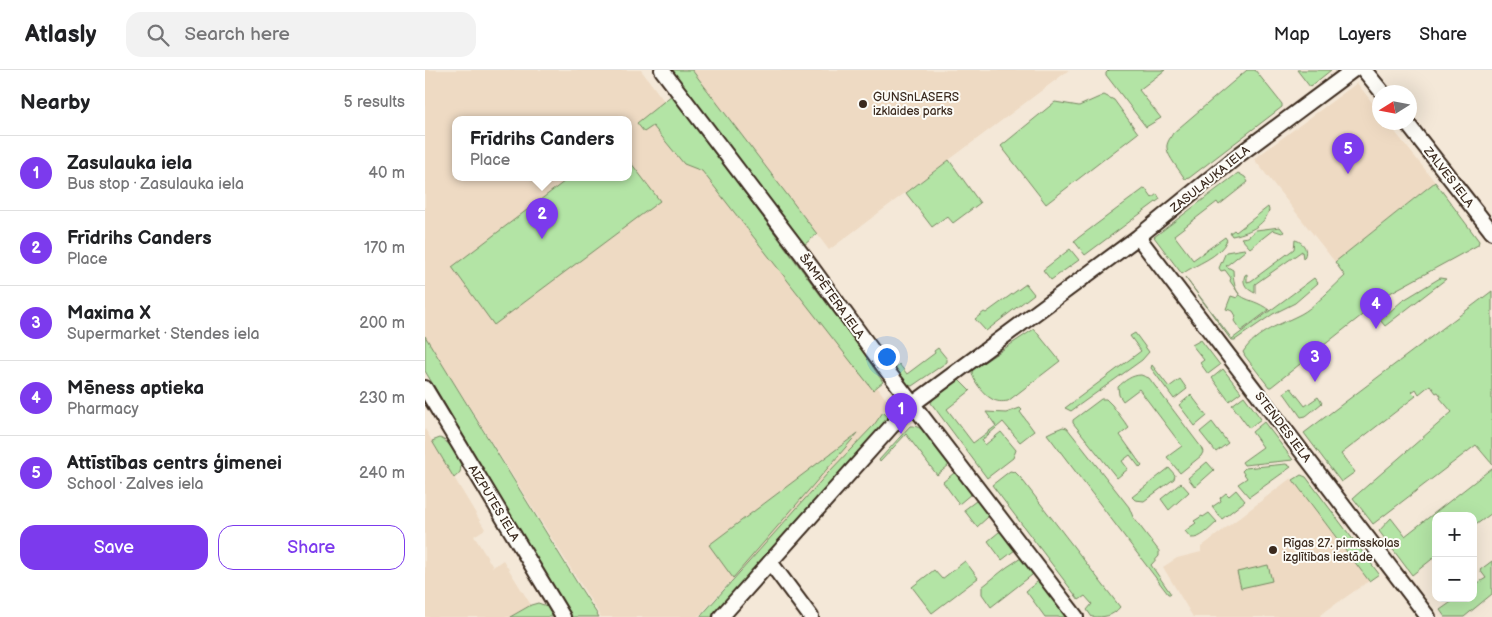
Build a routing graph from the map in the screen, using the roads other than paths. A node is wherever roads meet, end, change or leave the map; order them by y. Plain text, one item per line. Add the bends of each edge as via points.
1 (662, 70) edge
2 (1353, 70) edge
3 (1364, 70) edge
4 (1376, 85) edge
5 (1412, 130) edge
6 (1492, 232) edge
7 (1138, 237) junction
8 (425, 388) edge
9 (913, 404) junction
10 (770, 562) junction
11 (563, 617) edge
12 (721, 617) edge
13 (811, 617) edge
14 (1076, 617) edge
15 (1428, 617) edge

1 - 9 street, ŠAMPĒTERA IELA
2 - 7 street, ZASULAUKA IELA via 1240,154
3 - 4 street
5 - 6 street, ZALVES IELA
7 - 9 street, ZASULAUKA IELA
7 - 15 street, STENDES IELA
8 - 11 street, AIZPUTES IELA
9 - 10 street, ZASULAUKA IELA
9 - 14 street, ŠAMPĒTERA IELA
10 - 12 street, ZASULAUKA IELA
10 - 13 street

